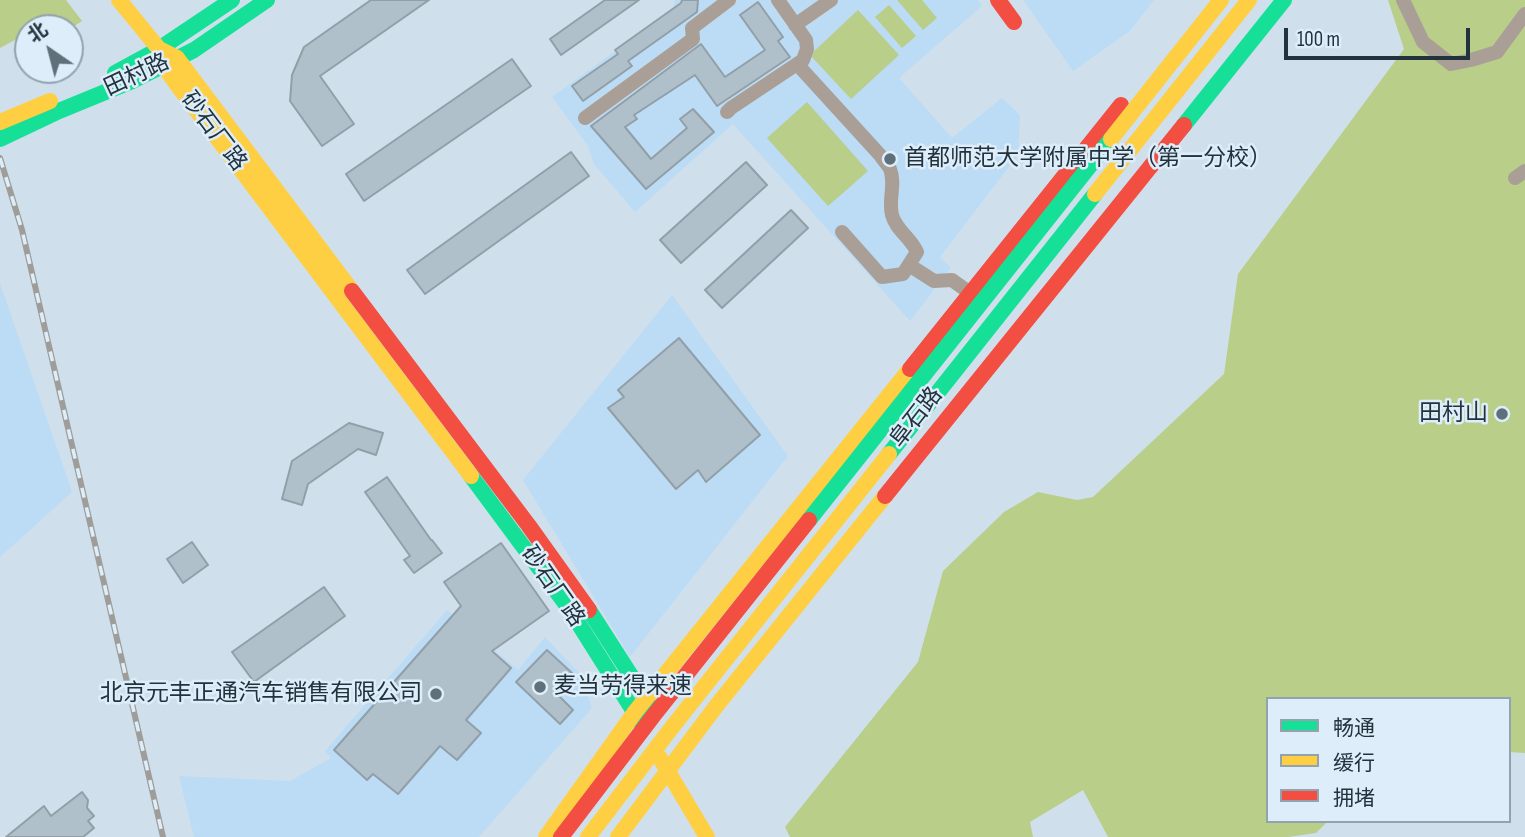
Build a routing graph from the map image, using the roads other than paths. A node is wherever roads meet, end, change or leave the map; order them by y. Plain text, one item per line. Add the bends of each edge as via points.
1 (119, 0) edge
2 (232, 0) edge
3 (267, 0) edge
4 (729, 0) edge
5 (778, 0) edge
6 (831, 0) edge
7 (998, 0) edge
8 (1206, 0) edge
9 (1221, 0) edge
10 (1249, 0) edge
11 (1284, 0) edge
12 (1403, 0) edge
13 (1525, 14) edge
14 (1014, 22) dead end
15 (796, 25) junction
16 (159, 49) junction
17 (170, 62) junction
18 (797, 64) junction
19 (727, 112) dead end
20 (584, 118) dead end
21 (0, 122) edge
22 (0, 139) edge
23 (842, 232) dead end
24 (909, 265) junction
25 (970, 293) junction
26 (646, 699) junction
27 (635, 712) junction
28 (672, 766) junction
29 (546, 837) edge
30 (561, 837) edge
31 (588, 837) edge
32 (618, 837) edge
33 (707, 837) edge
34 (722, 837) edge

1 - 16 main road
2 - 16 main road, 田村路
3 - 17 main road, 田村路
4 - 20 street via 692,28 693,39
5 - 15 street
6 - 15 street
7 - 14 main road
8 - 25 main road, 阜石路
9 - 30 main road, 阜石路, bridge
10 - 31 main road, 阜石路, bridge
11 - 28 main road, 阜石路
12 - 13 street via 1423,42 1451,64 1497,51
15 - 18 street via 807,49
16 - 17 main road, 砂石厂路
16 - 21 main road, 田村路
17 - 22 main road, 田村路
17 - 26 main road, 砂石厂路 via 537,537
17 - 27 main road, 砂石厂路 via 568,607
18 - 19 street
18 - 24 street via 890,169 891,212 917,252
23 - 24 street via 882,277 903,274
24 - 25 street via 934,281 952,280
25 - 26 main road, 阜石路
26 - 27 main road, 阜石路
26 - 28 main road, 砂石厂路
27 - 28 main road, 砂石厂路
27 - 29 main road, 阜石路
28 - 32 main road, 阜石路
28 - 33 main road, 砂石厂路
28 - 34 main road, 砂石厂路

